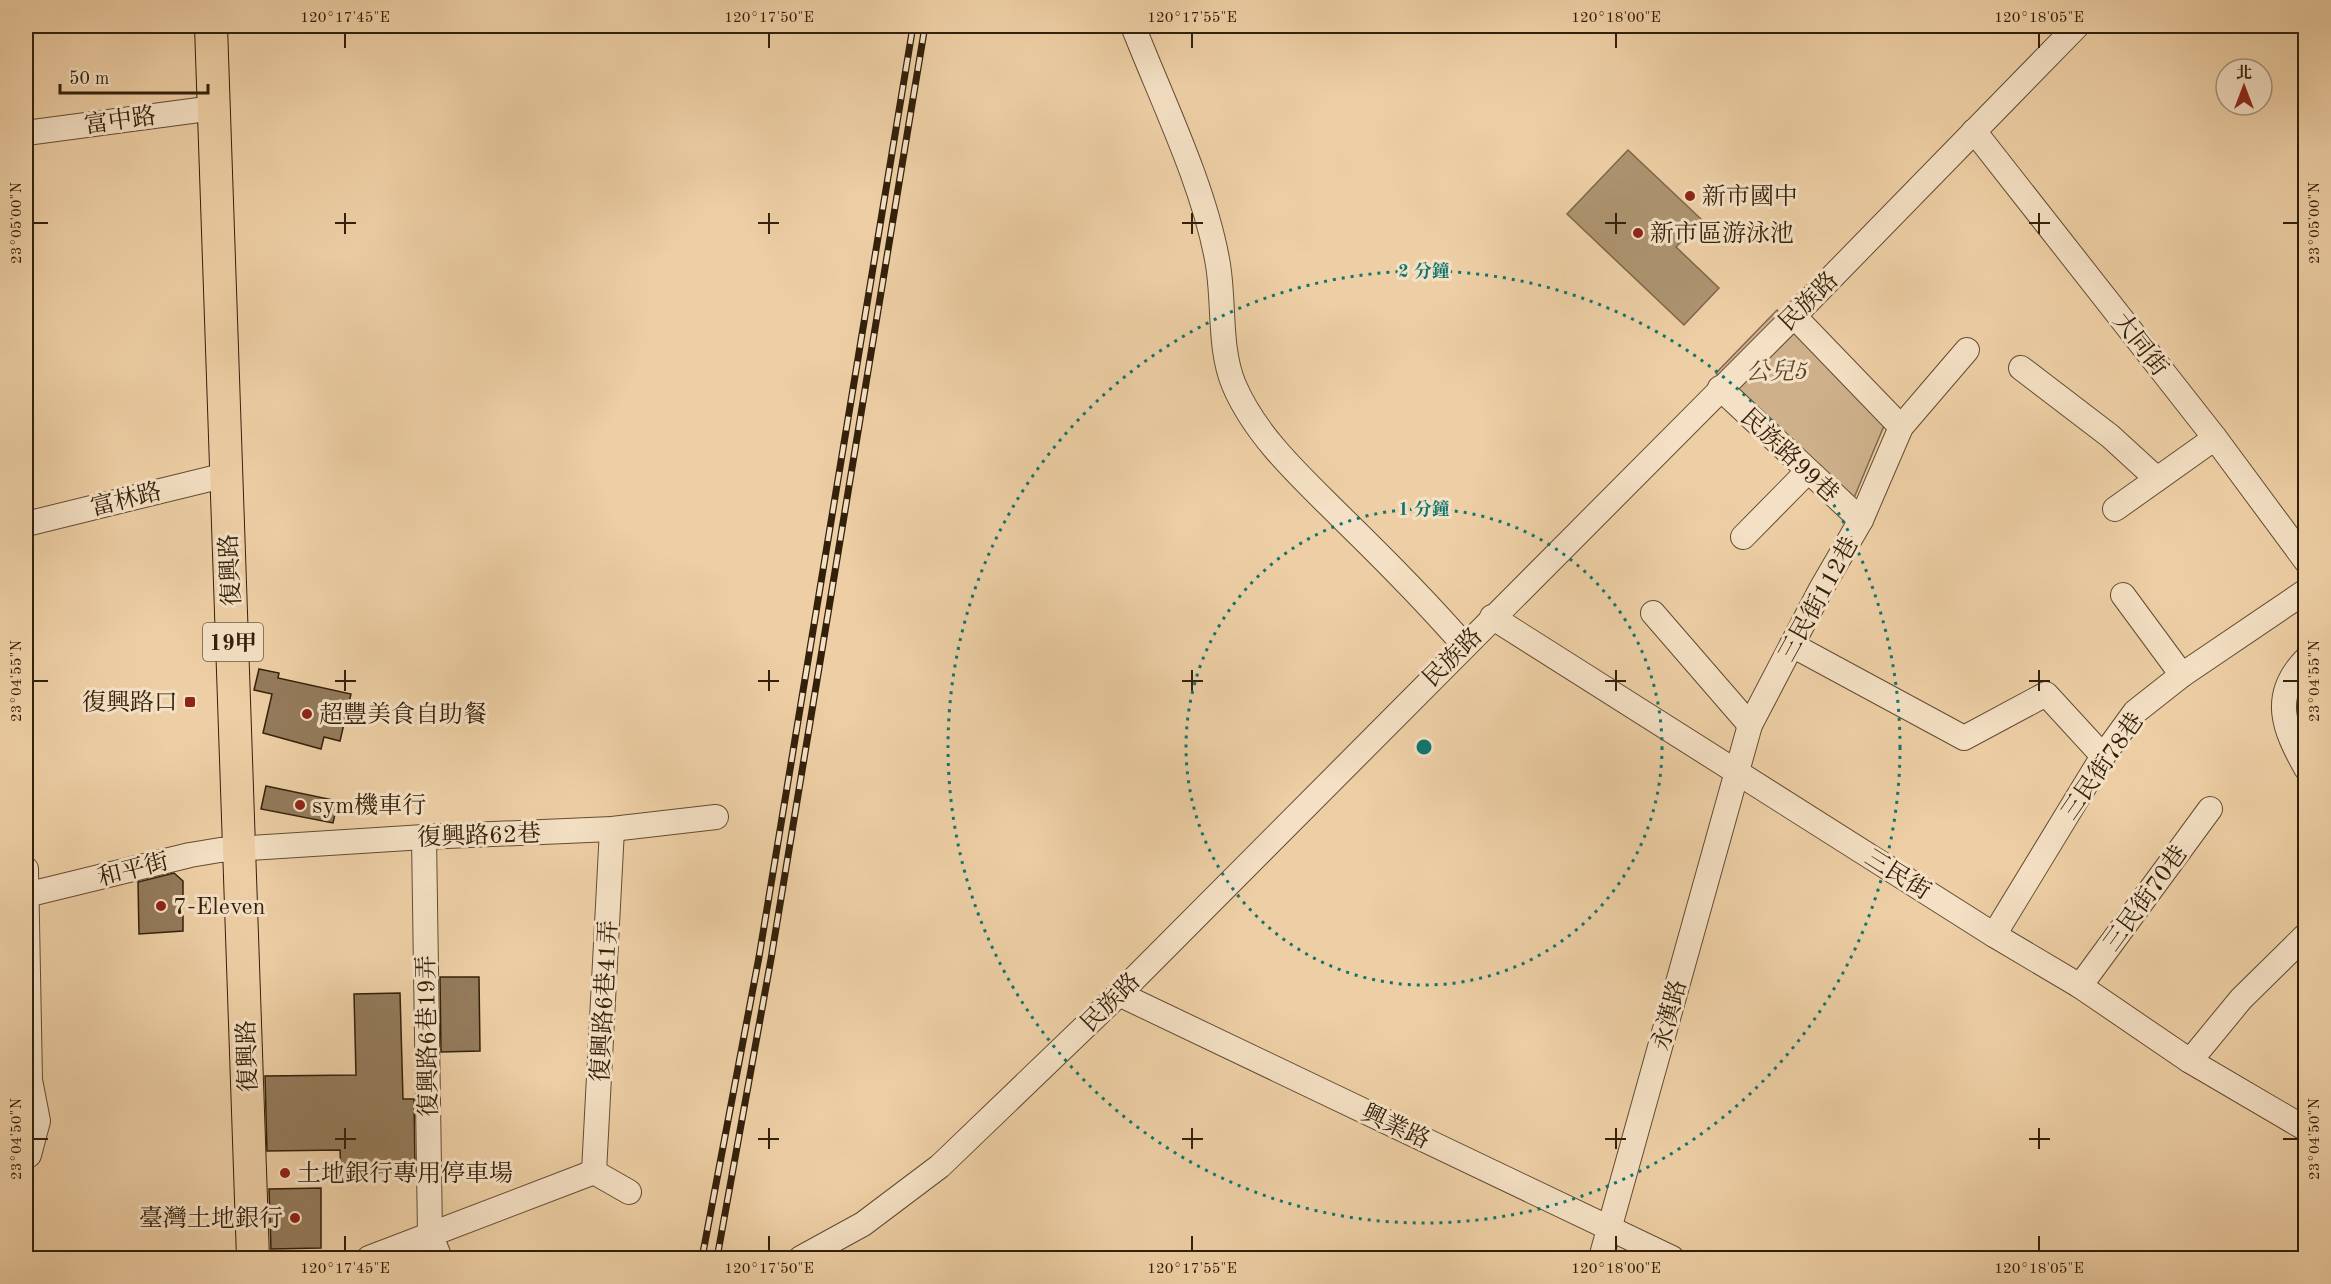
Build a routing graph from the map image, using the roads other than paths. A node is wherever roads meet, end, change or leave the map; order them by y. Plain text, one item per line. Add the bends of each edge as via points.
1 (191, 26) edge
2 (211, 26) edge
3 (1133, 26) edge
4 (2077, 26) edge
5 (204, 109) junction
6 (1974, 131) junction
7 (26, 133) edge
8 (1794, 316) junction
9 (1967, 350) dead end
10 (2021, 368) dead end
11 (1720, 388) junction
12 (1901, 427) junction
13 (2215, 438) junction
14 (1808, 472) junction
15 (216, 477) junction
16 (2157, 479) junction
17 (2115, 509) dead end
18 (1862, 520) junction
19 (26, 524) edge
20 (1743, 537) dead end
21 (2306, 561) edge
22 (2306, 591) edge
23 (2123, 595) dead end
24 (1653, 614) dead end
25 (1492, 617) junction
26 (1464, 645) junction
27 (1792, 645) junction
28 (2306, 659) edge
29 (2182, 675) junction
30 (1750, 725) junction
31 (2103, 756) junction
32 (2306, 768) edge
33 (1736, 771) junction
34 (2210, 809) dead end
35 (716, 818) dead end
36 (612, 829) junction
37 (424, 837) junction
38 (231, 849) junction
39 (26, 869) edge
40 (26, 895) edge
41 (1994, 935) junction
42 (2306, 935) edge
43 (2297, 959) edge
44 (2080, 986) junction
45 (1119, 994) junction
46 (2190, 1061) junction
47 (2306, 1129) edge
48 (27, 1156) edge
49 (594, 1172) junction
50 (629, 1192) dead end
51 (1611, 1227) junction
52 (430, 1234) junction
53 (232, 1258) edge
54 (253, 1258) edge
55 (369, 1258) edge
56 (440, 1258) edge
57 (801, 1258) edge
58 (1601, 1258) edge
59 (1672, 1258) edge

1 - 5 main road, 復興路 / 19甲
2 - 5 main road, 復興路 / 19甲
3 - 26 street via 1206,210 1218,261 1222,326 1233,384 1260,429 1304,480 1423,598
4 - 6 street, 民族路
5 - 7 street, 富中路
5 - 15 main road, 復興路 / 19甲
6 - 8 street, 民族路
6 - 13 street, 大同街
8 - 11 street, 民族路
8 - 12 street
9 - 12 street, 三民街112巷
10 - 16 street via 2110,436
11 - 14 street, 民族路99巷
11 - 25 street, 民族路
12 - 18 street, 三民街112巷
13 - 16 street
13 - 21 street, 大同街
14 - 18 street, 民族路99巷
14 - 20 street
15 - 19 street, 富林路
15 - 38 main road, 復興路 / 19甲
16 - 17 street
18 - 27 street, 三民街112巷
22 - 29 street, 三民街78巷
23 - 29 street
24 - 30 street
25 - 26 street, 民族路
25 - 33 street, 三民街
26 - 45 street, 民族路
27 - 30 street, 三民街112巷
27 - 31 street via 1964,738 2046,694
28 - 32 street via 2293,672 2283,709 2287,735
29 - 31 street, 三民街78巷 via 2135,712
30 - 33 street, 三民街112巷
31 - 41 street, 三民街78巷
33 - 41 street, 三民街
33 - 51 street, 永漢路
34 - 44 street, 三民街70巷
35 - 36 street, 復興路62巷
36 - 37 street, 復興路62巷
36 - 49 street, 復興路6巷41弄
37 - 38 street, 復興路62巷
37 - 52 street, 復興路6巷19弄
38 - 40 street, 和平街 via 190,855
38 - 53 main road, 復興路 / 19甲
38 - 54 main road, 復興路 / 19甲
39 - 40 street
40 - 48 street via 30,1080 38,1121
41 - 44 street, 三民街
42 - 43 street
43 - 46 street via 2241,999
44 - 46 street, 三民街
45 - 51 street, 興業路
45 - 57 street, 民族路 via 940,1166 863,1224
46 - 47 street, 三民街
49 - 50 street
49 - 52 street
51 - 58 street, 永漢路
51 - 59 street, 興業路
52 - 55 street
52 - 56 street

